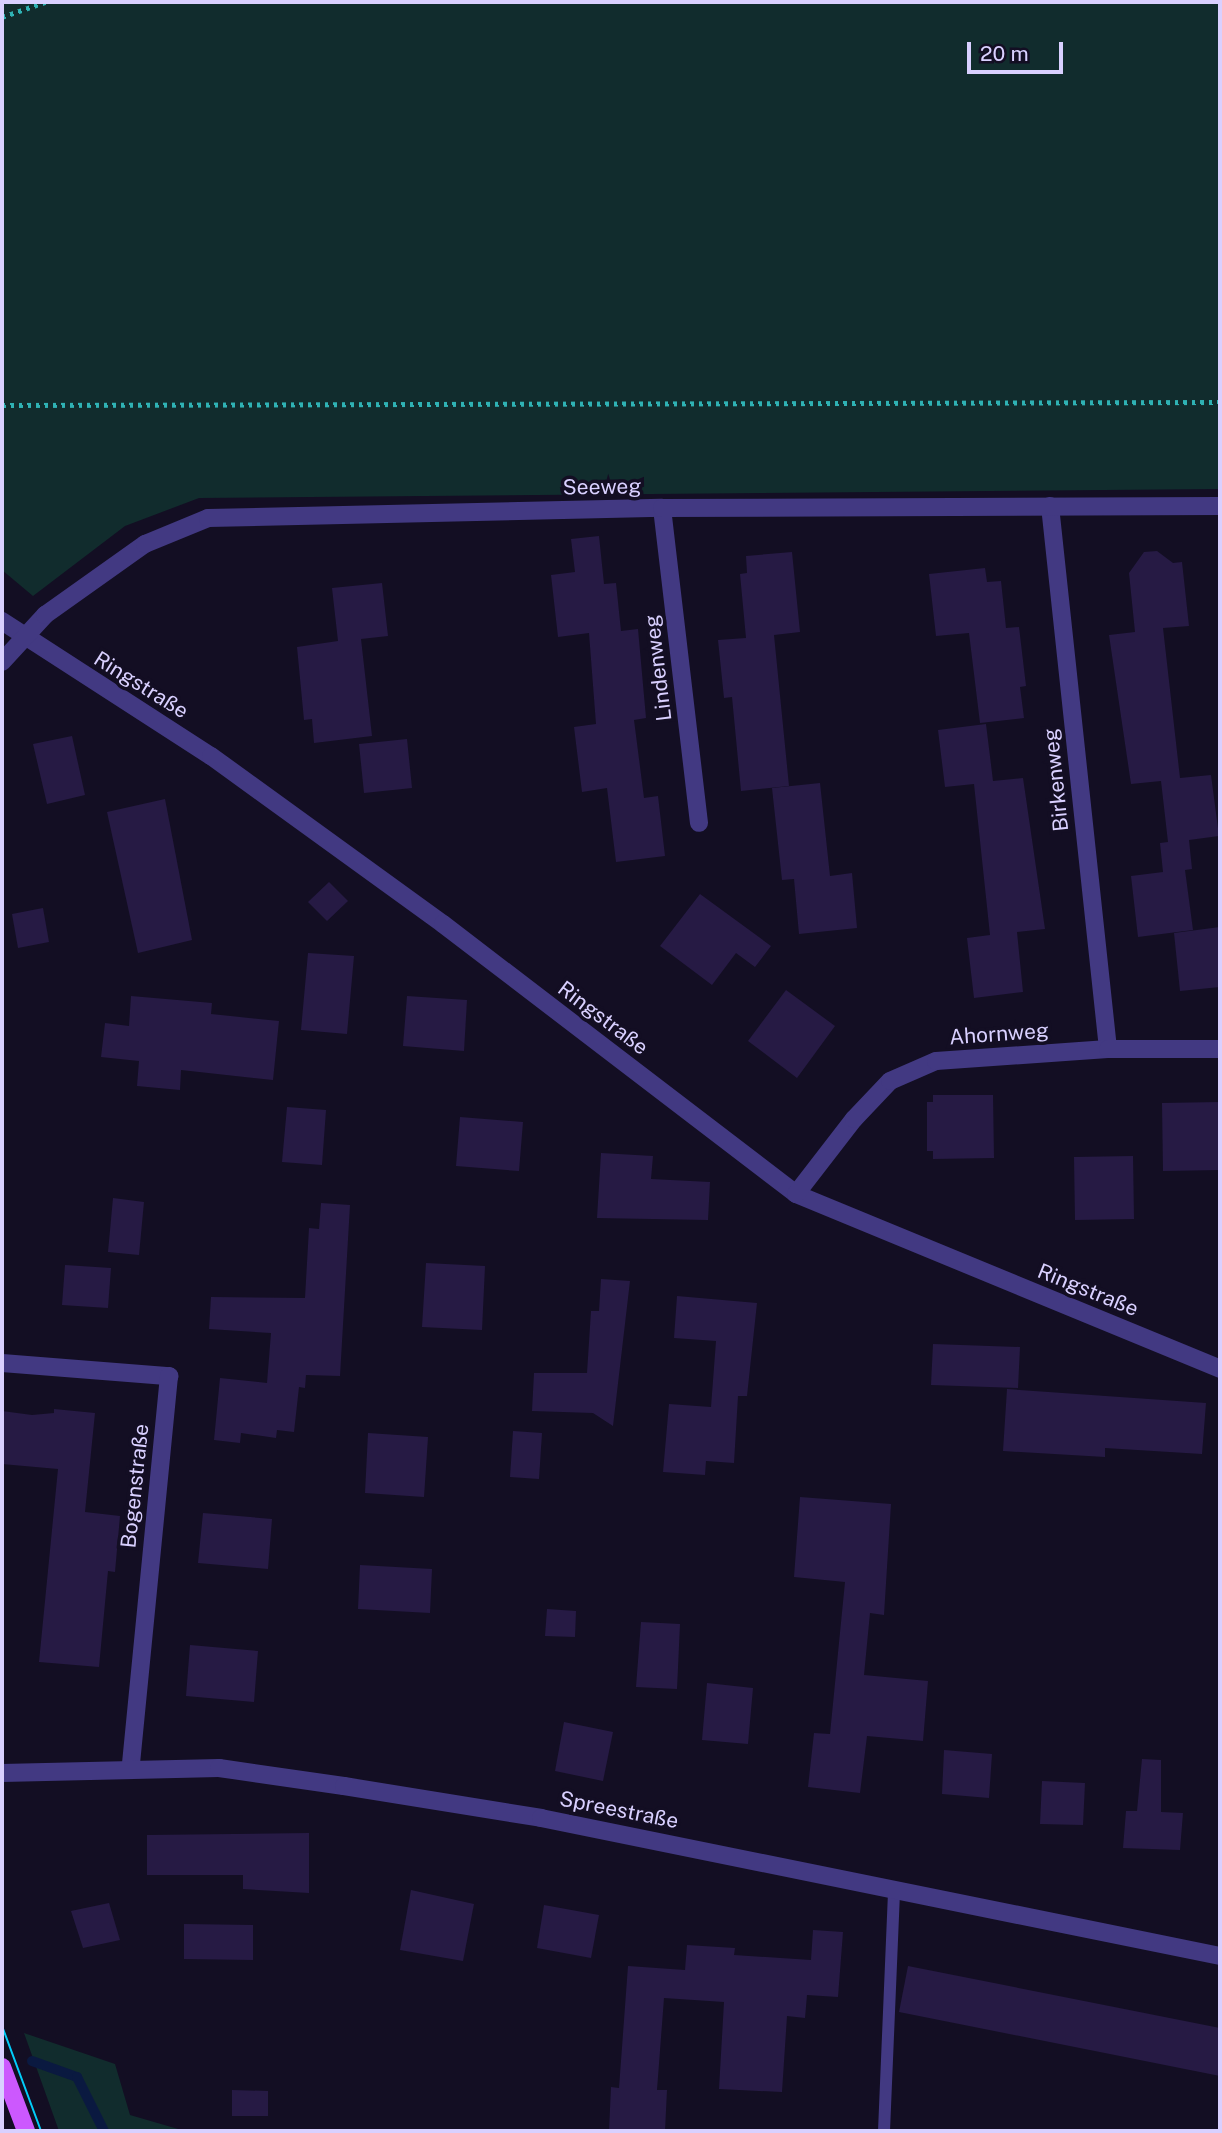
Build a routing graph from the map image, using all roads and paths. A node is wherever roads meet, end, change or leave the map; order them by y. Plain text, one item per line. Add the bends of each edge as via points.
1 (45, 2) edge
2 (2, 17) edge
3 (1220, 402) edge
4 (2, 405) edge
5 (1050, 506) junction
6 (1220, 506) edge
7 (662, 508) junction
8 (2, 621) edge
9 (21, 637) junction
10 (2, 662) edge
11 (699, 823) dead end
12 (1108, 1049) junction
13 (1220, 1049) edge
14 (796, 1194) junction
15 (2, 1363) edge
16 (1220, 1369) edge
17 (131, 1767) junction
18 (2, 1773) edge
19 (894, 1889) junction
20 (1220, 1956) edge
21 (2, 2067) edge
22 (26, 2131) edge
23 (884, 2131) edge

1 - 2 path
3 - 4 path
5 - 6 street, Seeweg
5 - 7 street, Seeweg
5 - 12 street, Birkenweg
7 - 9 street, Seeweg via 208,518 145,544
7 - 11 street, Lindenweg
8 - 9 street, Ringstraße
9 - 10 street
9 - 14 street, Ringstraße via 212,756 443,923
12 - 13 street, Ahornweg
12 - 14 street, Ahornweg via 936,1061 890,1081
14 - 16 street, Ringstraße
15 - 17 street, Bogenstraße via 169,1376
17 - 18 street, Spreestraße
17 - 19 street, Spreestraße via 219,1768 515,1813
19 - 20 street, Spreestraße
19 - 23 lane
21 - 22 main road

